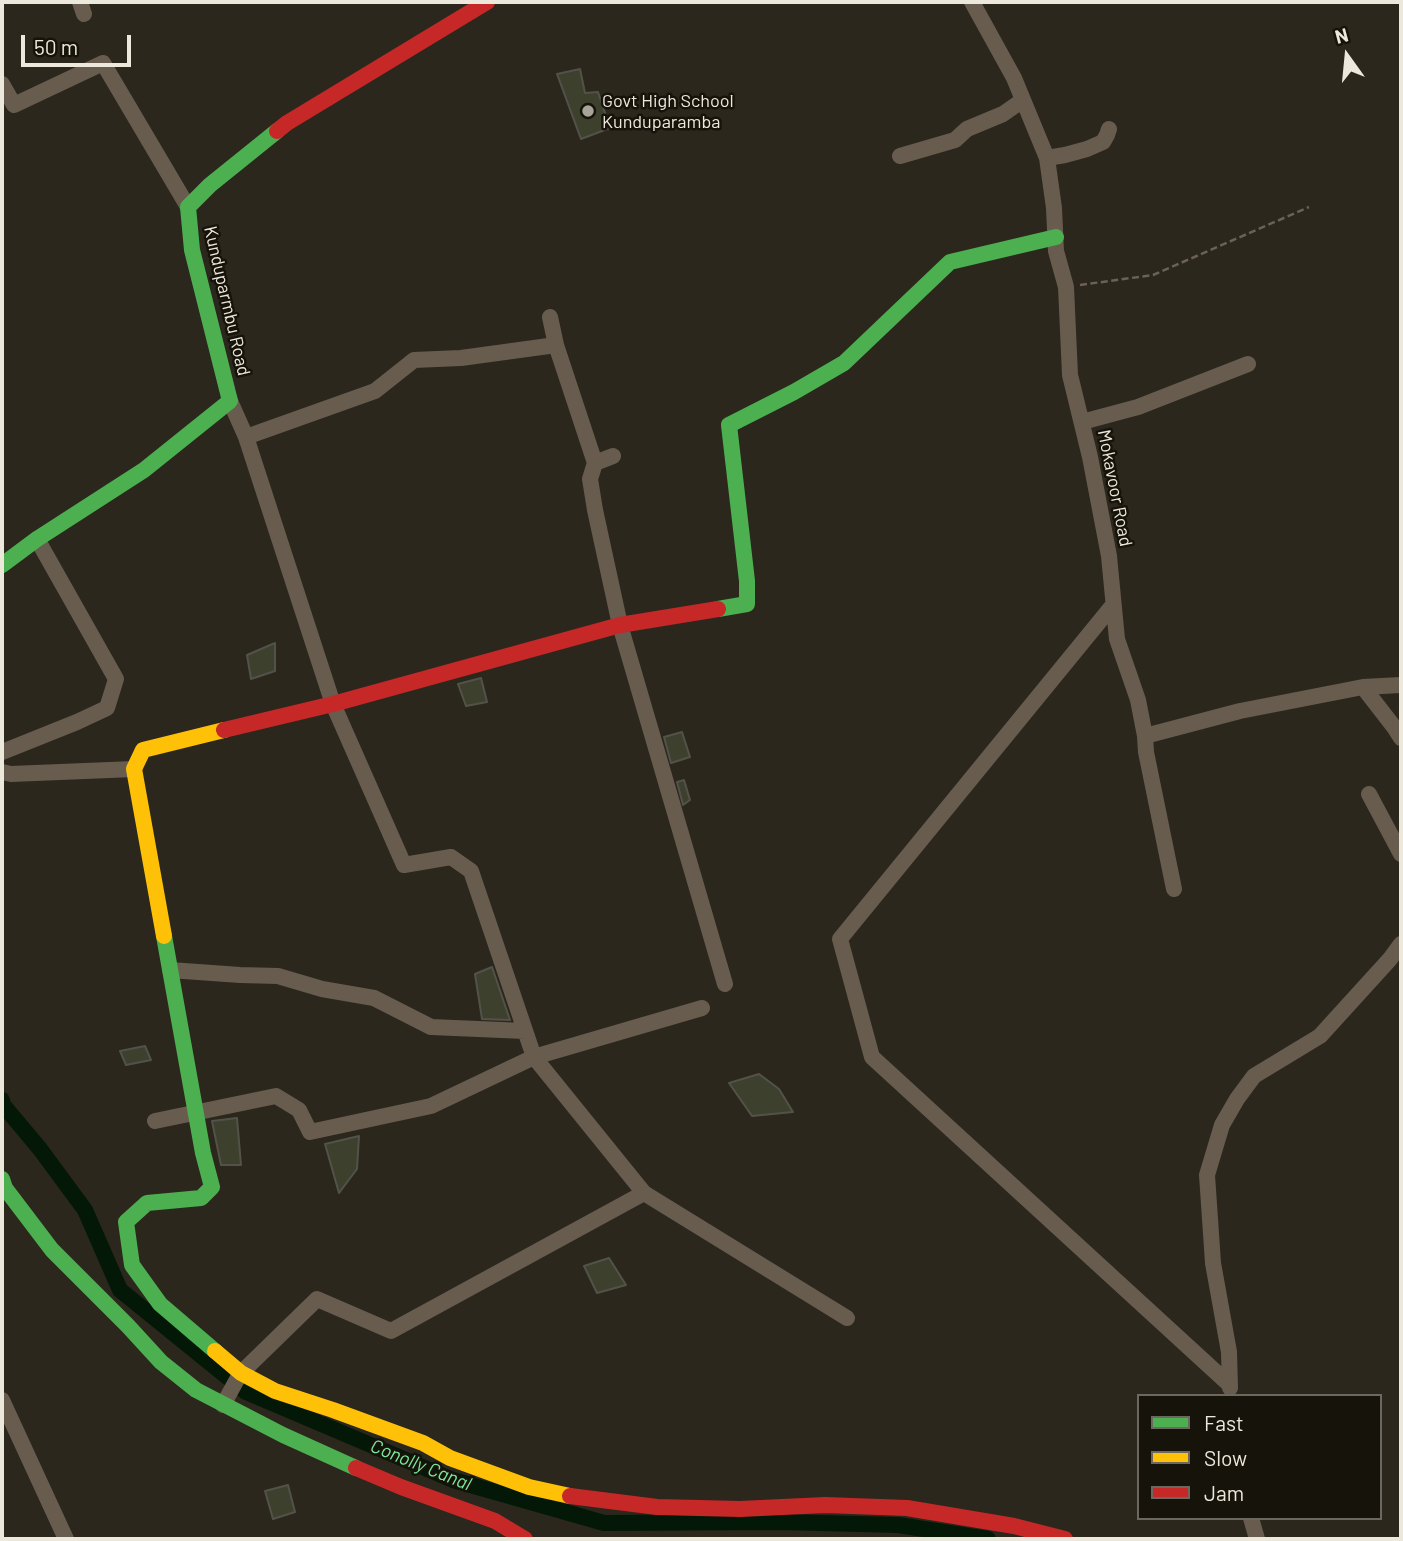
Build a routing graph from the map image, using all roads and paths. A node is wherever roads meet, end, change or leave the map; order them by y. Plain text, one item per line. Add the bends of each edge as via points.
1 (487, 2) edge
2 (972, 2) edge
3 (2, 84) edge
4 (1023, 100) junction
5 (1109, 129) dead end
6 (900, 156) dead end
7 (1047, 158) junction
8 (188, 207) junction
9 (1310, 207) dead end
10 (1056, 237) junction
11 (1066, 287) junction
12 (550, 317) dead end
13 (556, 345) junction
14 (1248, 364) dead end
15 (230, 401) junction
16 (1082, 422) junction
17 (246, 437) junction
18 (612, 456) dead end
19 (595, 463) junction
20 (37, 539) junction
21 (2, 565) edge
22 (1114, 605) junction
23 (620, 625) junction
24 (1401, 685) edge
25 (1363, 687) junction
26 (333, 704) junction
27 (1145, 737) junction
28 (1401, 738) edge
29 (2, 752) edge
30 (134, 769) junction
31 (2, 772) edge
32 (1368, 794) dead end
33 (1401, 854) edge
34 (1174, 889) dead end
35 (1401, 944) edge
36 (170, 970) junction
37 (725, 984) dead end
38 (702, 1008) dead end
39 (525, 1031) junction
40 (534, 1056) junction
41 (195, 1112) junction
42 (155, 1121) dead end
43 (2, 1179) edge
44 (644, 1193) junction
45 (847, 1318) dead end
46 (240, 1373) junction
47 (1230, 1390) edge
48 (2, 1400) edge
49 (223, 1405) junction
50 (1252, 1520) edge
51 (66, 1539) edge
52 (525, 1539) edge
53 (1065, 1539) edge
54 (1257, 1539) edge

1 - 8 street, Kunduparmbu Road via 287,122
2 - 4 street, Mokavoor Road
3 - 8 street via 14,105 103,64
4 - 6 street via 955,140
4 - 7 street, Mokavoor Road
5 - 7 street via 1103,142
7 - 10 street, Mokavoor Road
8 - 15 street, Kunduparmbu Road via 192,250
9 - 11 path via 1153,275
10 - 11 street, Mokavoor Road
10 - 23 street via 950,262 844,363 729,425 747,604
11 - 16 street, Mokavoor Road via 1070,375
12 - 13 street
13 - 17 street via 414,360 375,391
13 - 19 street
14 - 16 street via 1138,408
15 - 17 street
15 - 20 street, Kunduparmbu Road via 144,470
16 - 22 street, Mokavoor Road via 1109,556
17 - 26 street
18 - 19 street
19 - 23 street via 590,479 594,510
20 - 21 street, Kunduparmbu Road
20 - 29 street via 116,679 107,708
22 - 27 street, Mokavoor Road via 1117,639
22 - 47 street via 840,939 872,1057
23 - 26 street
23 - 37 street
24 - 25 street
25 - 27 street via 1240,711
25 - 28 street
26 - 30 street via 143,750
26 - 39 street via 404,865 451,857 471,871
27 - 34 street, Mokavoor Road
30 - 31 street
30 - 36 street
32 - 33 street
35 - 47 street via 1320,1036 1254,1076 1222,1125 1207,1175
36 - 39 street via 278,976 374,998 431,1027
36 - 41 street
38 - 40 street
39 - 40 street
40 - 41 street via 431,1106 310,1132 299,1110 275,1097
40 - 44 street
41 - 42 street
41 - 46 street via 212,1187 201,1198 147,1203 126,1223 132,1265 160,1304
43 - 49 street via 52,1250 161,1362
44 - 45 street
44 - 46 street via 391,1331 317,1299
46 - 49 street
46 - 53 street via 275,1391 424,1443 450,1458 567,1496 698,1509 907,1508
48 - 51 street
49 - 52 street via 401,1488 495,1521
50 - 54 street

